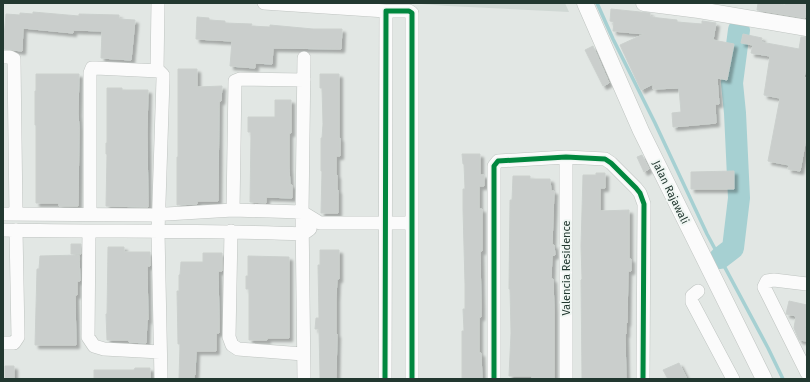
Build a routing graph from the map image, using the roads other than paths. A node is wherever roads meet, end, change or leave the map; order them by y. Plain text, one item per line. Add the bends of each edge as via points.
1 (158, 3) edge
2 (264, 3) edge
3 (584, 3) edge
4 (644, 3) edge
5 (699, 6) edge
6 (386, 11) junction
7 (807, 28) edge
8 (3, 57) edge
9 (304, 58) dead end
10 (157, 70) junction
11 (304, 80) junction
12 (566, 157) junction
13 (233, 210) junction
14 (302, 212) junction
15 (3, 214) edge
16 (16, 214) junction
17 (54, 214) junction
18 (90, 214) junction
19 (159, 215) junction
20 (320, 223) junction
21 (386, 223) junction
22 (412, 223) junction
23 (9, 230) edge
24 (55, 231) junction
25 (89, 231) junction
26 (231, 231) junction
27 (158, 232) junction
28 (303, 234) junction
29 (807, 284) edge
30 (698, 291) dead end
31 (3, 342) edge
32 (160, 352) junction
33 (304, 354) junction
34 (802, 354) edge
35 (807, 373) edge
36 (161, 379) edge
37 (304, 379) edge
38 (385, 379) edge
39 (412, 379) edge
40 (494, 379) edge
41 (566, 379) edge
42 (643, 379) edge
43 (733, 379) edge
44 (764, 379) edge

1 - 10 street
2 - 6 street
3 - 44 street, Jalan Rajawali via 641,131
4 - 5 street
5 - 7 street
6 - 21 street
6 - 22 street via 412,13
8 - 16 street via 14,59
9 - 11 street
10 - 18 street via 92,68 90,72
10 - 19 street via 164,79
11 - 13 street via 235,81
11 - 14 street
12 - 40 street via 498,161 494,166
12 - 41 street, Valencia Residence
12 - 42 street via 608,160 632,183 644,204
13 - 14 street
13 - 19 street
14 - 20 street
14 - 28 street
15 - 16 street
16 - 17 street
17 - 18 street
17 - 24 street
18 - 19 street
19 - 27 street
20 - 21 street
20 - 28 street
21 - 22 street
21 - 38 street
22 - 39 street
23 - 24 street
23 - 31 street via 18,337 14,343
24 - 25 street
25 - 27 street
25 - 32 street via 88,337 94,346 104,349
26 - 27 street
26 - 28 street
26 - 33 street via 230,343 238,349
27 - 32 street
28 - 33 street
29 - 34 street via 774,280 767,281 764,285
30 - 43 street via 692,296 692,302
32 - 36 street
33 - 37 street
34 - 35 street

